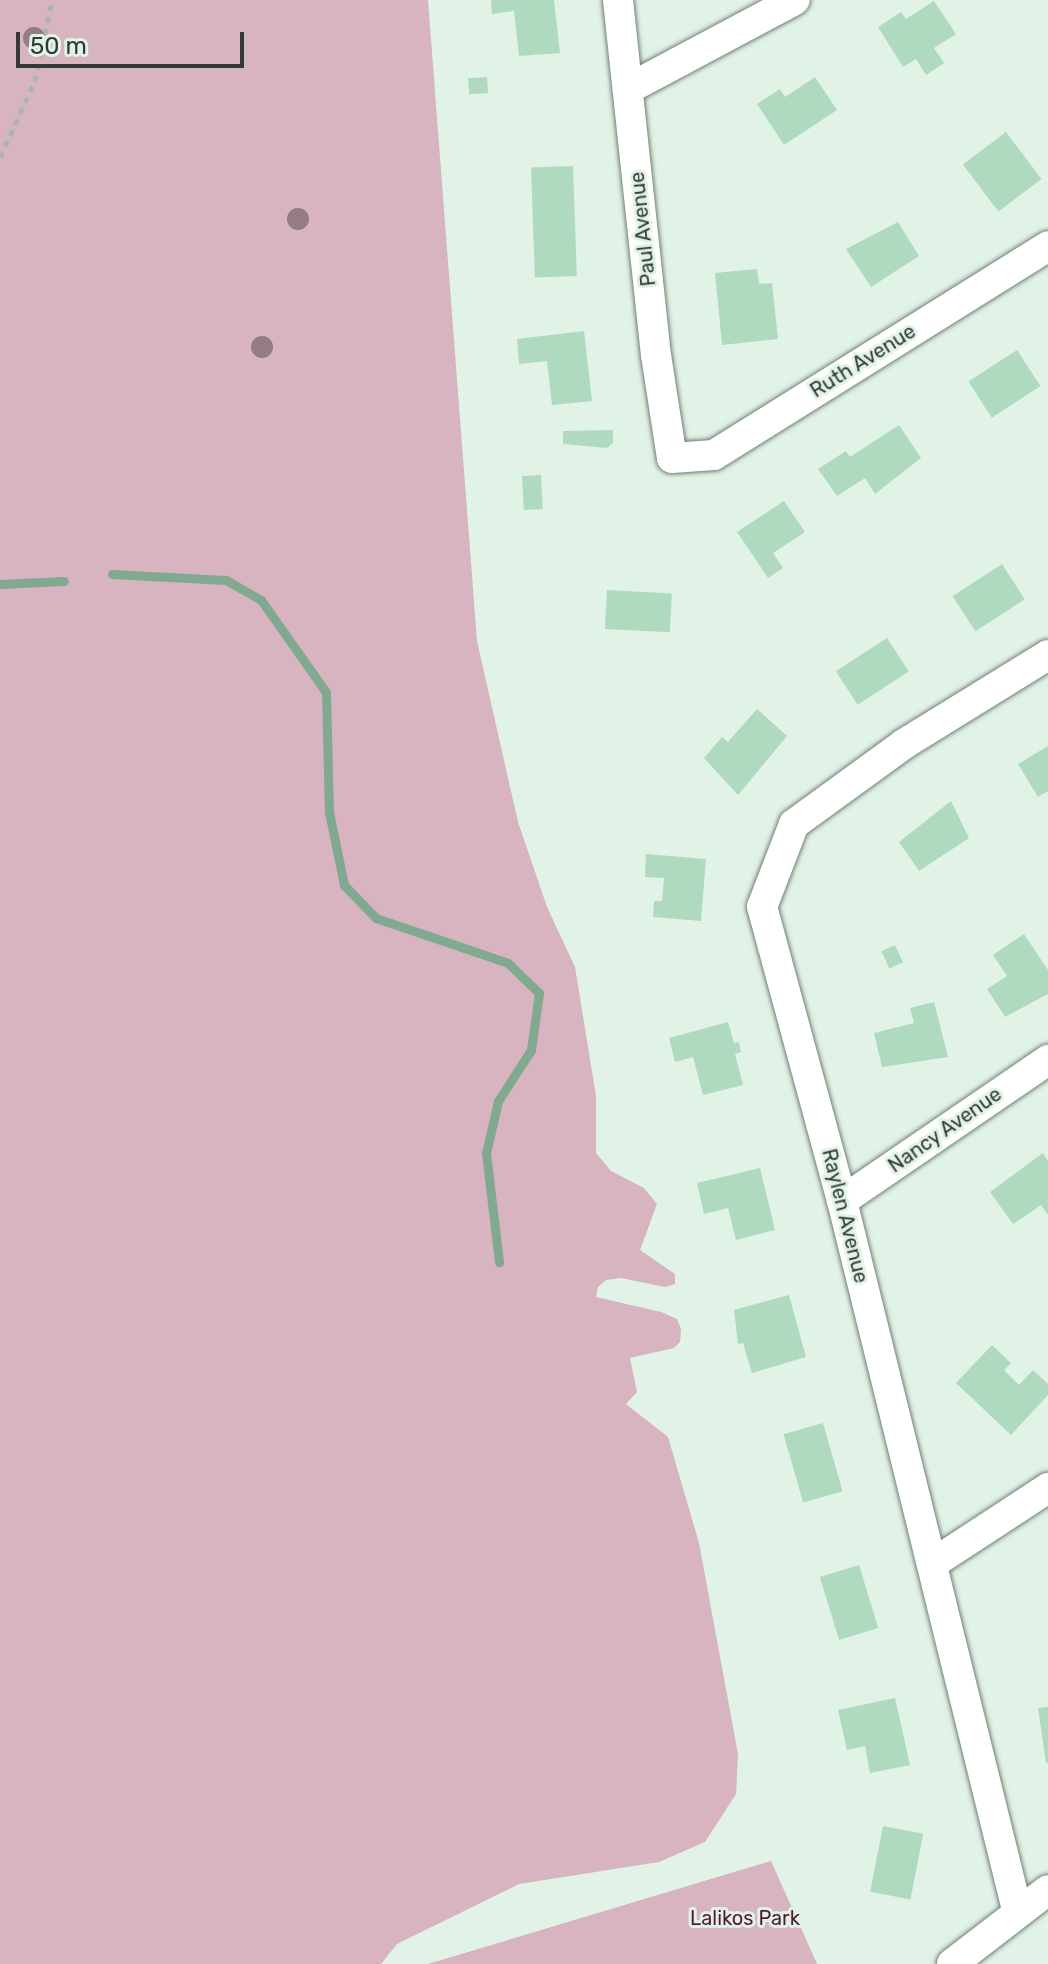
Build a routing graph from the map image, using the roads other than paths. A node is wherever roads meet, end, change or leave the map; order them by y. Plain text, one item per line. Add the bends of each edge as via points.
1 (618, 0) edge
2 (795, 0) edge
3 (628, 89) junction
4 (1048, 246) edge
5 (672, 458) joint
6 (1048, 655) edge
7 (1048, 1060) edge
8 (842, 1201) junction
9 (1048, 1488) edge
10 (932, 1564) junction
11 (1048, 1890) edge
12 (1017, 1910) junction
13 (952, 1964) edge

1 - 3 street, Paul Avenue
2 - 3 street
3 - 5 street, Paul Avenue
4 - 5 street, Ruth Avenue via 714,455
6 - 8 street, Raylen Avenue via 904,744 794,824 762,907
7 - 8 street, Nancy Avenue
8 - 10 street, Raylen Avenue
9 - 10 street
10 - 12 street, Raylen Avenue
11 - 12 street
12 - 13 street

